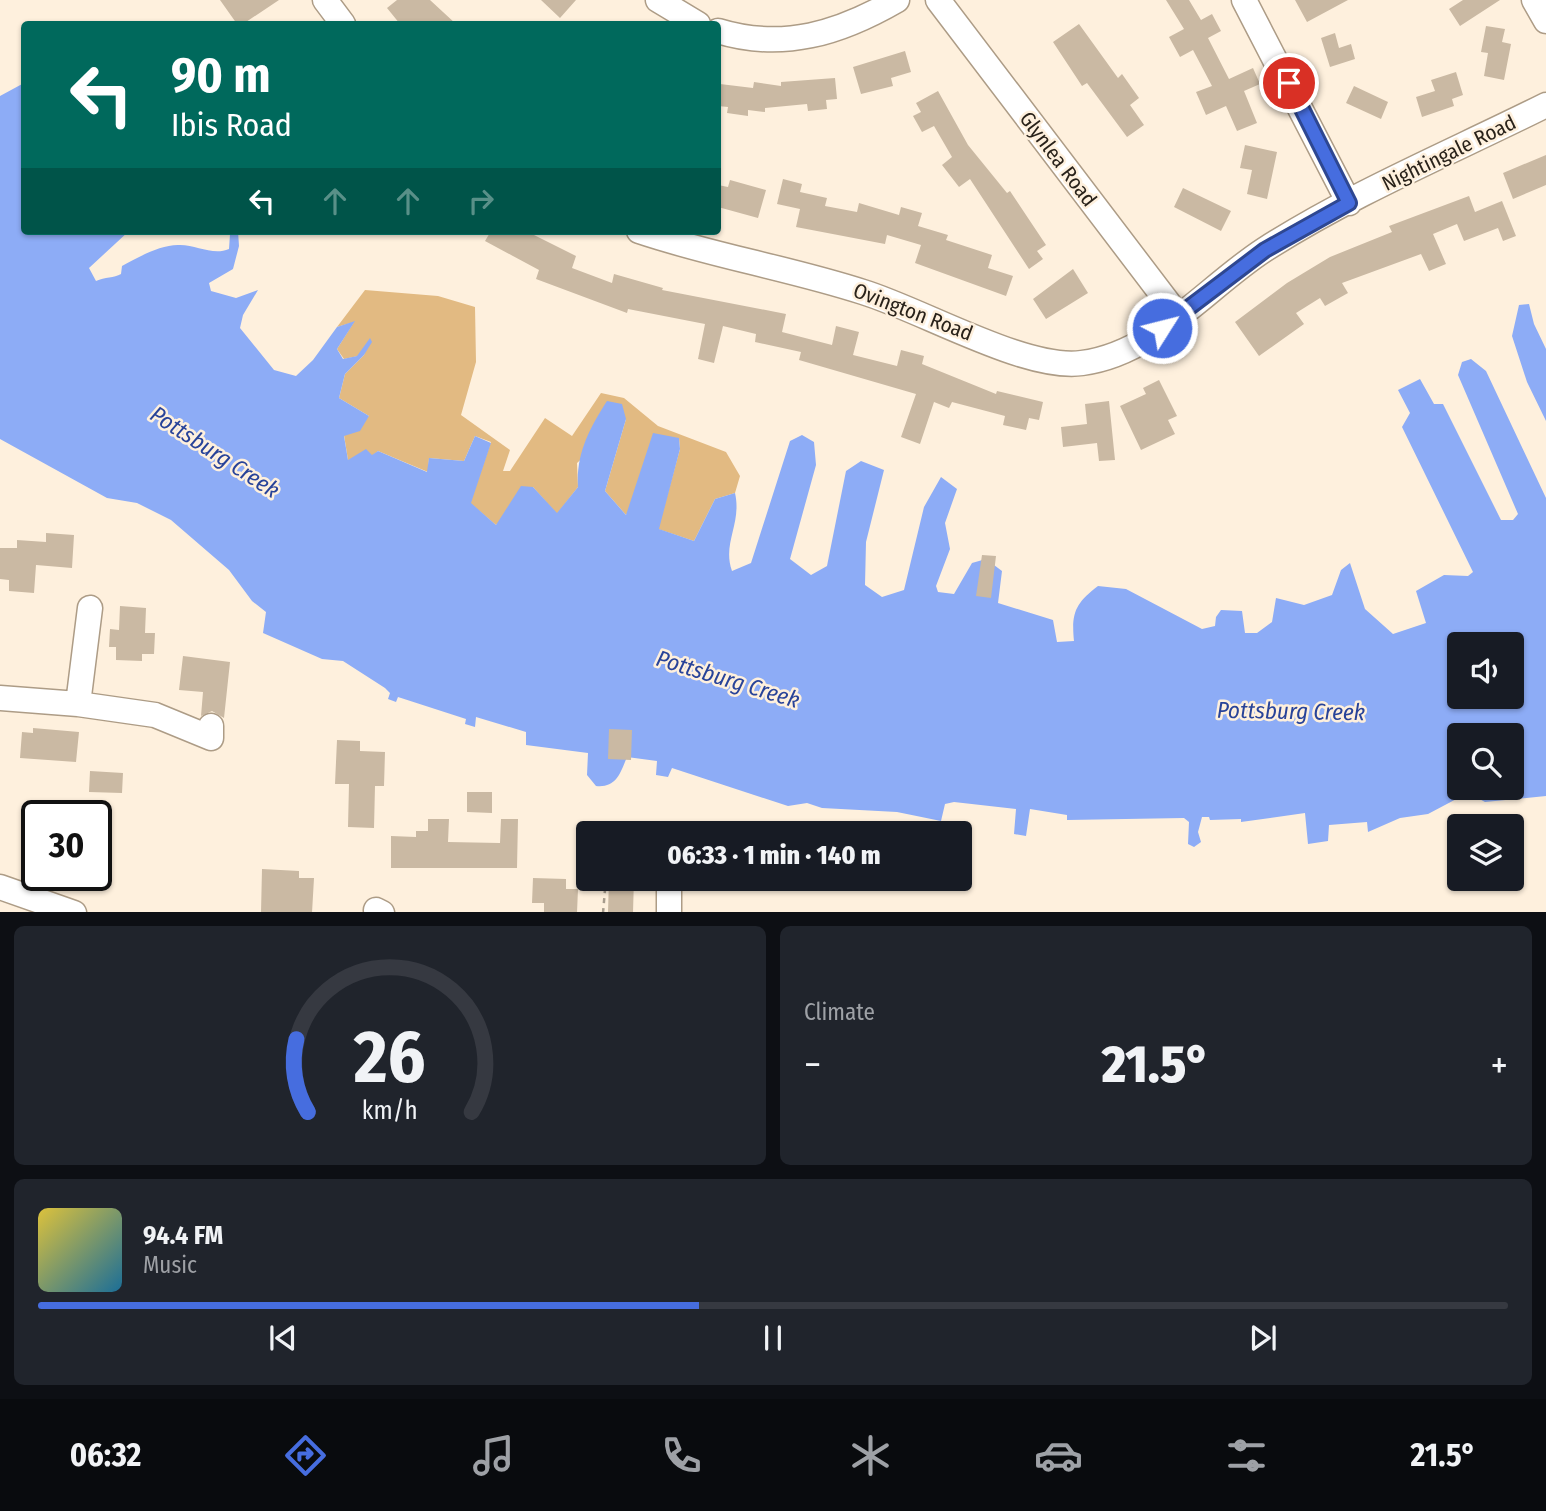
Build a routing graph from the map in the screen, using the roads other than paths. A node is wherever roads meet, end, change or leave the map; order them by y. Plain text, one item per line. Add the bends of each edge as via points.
1 (325, 0) edge
2 (658, 0) edge
3 (897, 0) edge
4 (938, 0) edge
5 (1244, 0) edge
6 (1534, 0) edge
7 (341, 21) edge
8 (693, 21) edge
9 (1546, 21) edge
10 (721, 32) edge
11 (1546, 105) edge
12 (1349, 203) junction
13 (654, 235) edge
14 (1179, 317) junction
15 (90, 608) dead end
16 (0, 698) edge
17 (78, 704) junction
18 (211, 726) dead end
19 (0, 887) edge
20 (669, 891) edge
21 (74, 912) edge
22 (669, 912) edge

1 - 7 street
2 - 8 street
3 - 10 street via 820,35 762,40
4 - 14 street, Glynlea Road
5 - 12 street
6 - 9 street
11 - 12 street, Nightingale Road
12 - 14 street, Nightingale Road via 1265,250
13 - 14 street, Ovington Road via 864,292 1039,360 1082,363 1107,358
15 - 17 street
16 - 17 street
17 - 18 street via 155,715 211,738
19 - 21 street
20 - 22 street

